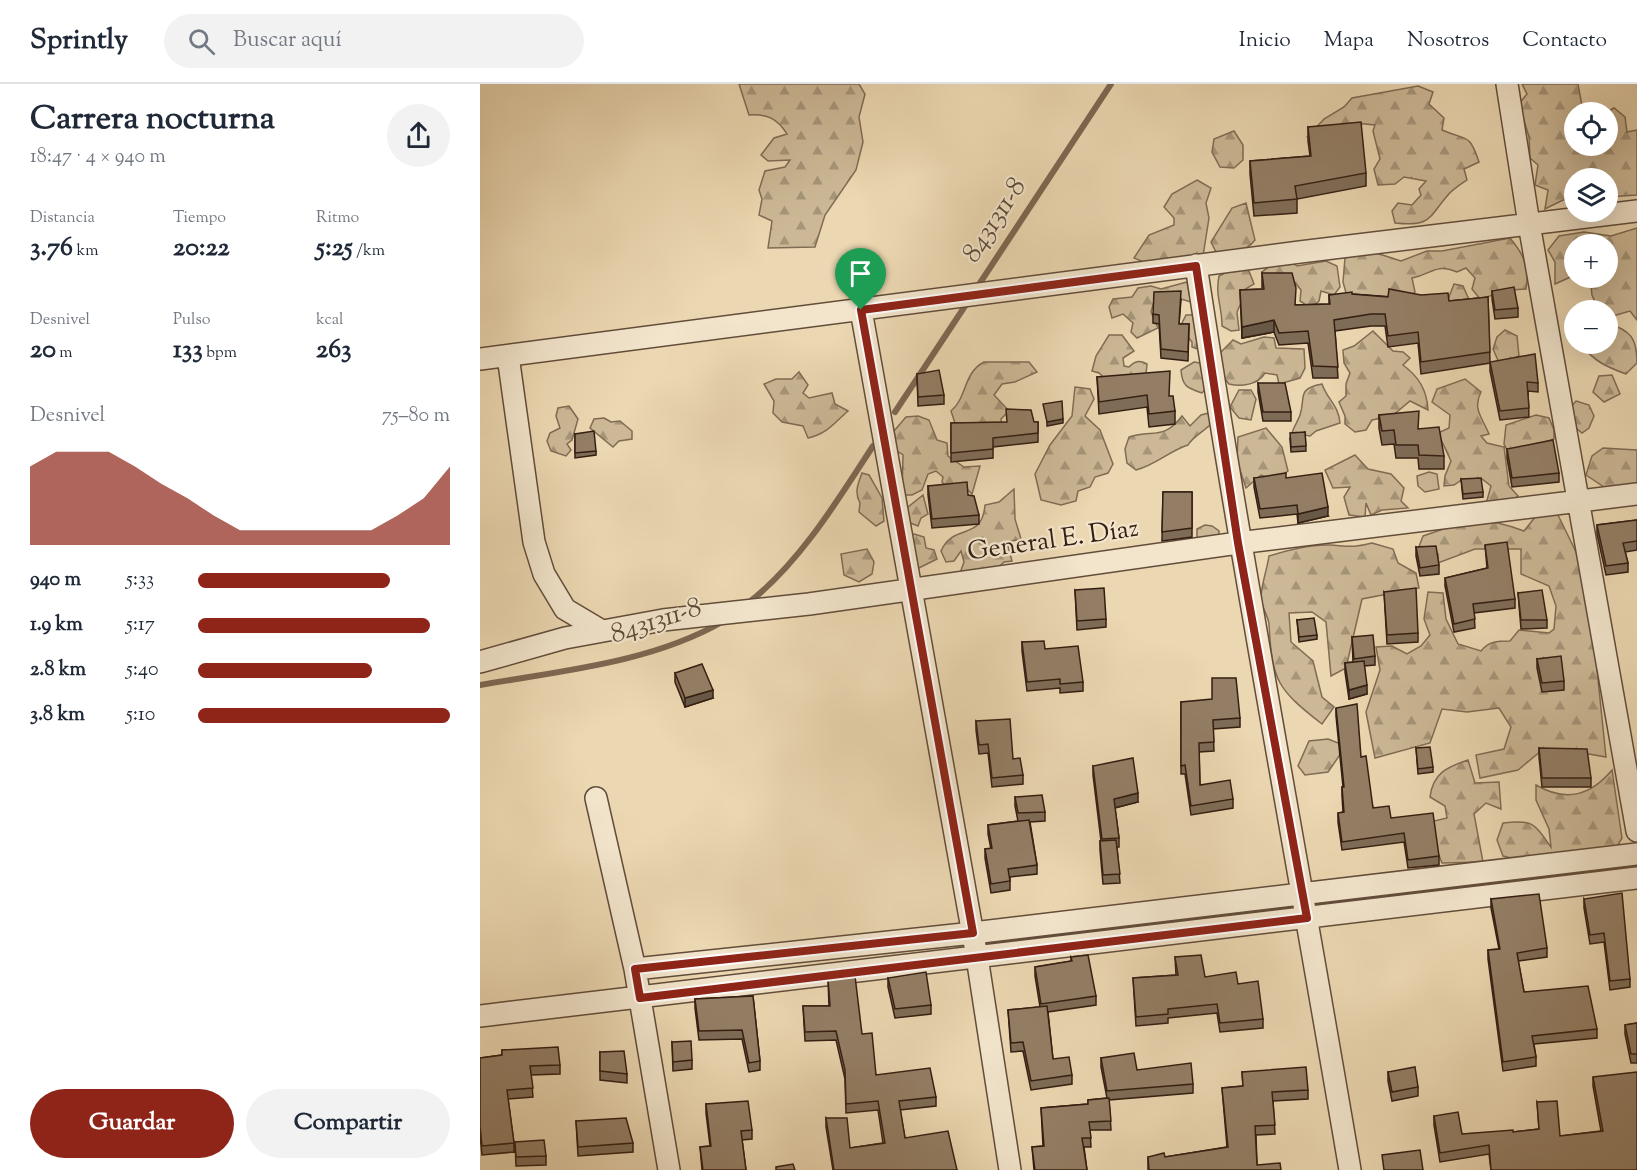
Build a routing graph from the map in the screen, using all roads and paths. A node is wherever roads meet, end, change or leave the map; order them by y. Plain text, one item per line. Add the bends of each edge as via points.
1 (1508, 84) edge
2 (1637, 211) edge
3 (1528, 224) junction
4 (1196, 266) junction
5 (861, 310) junction
6 (508, 356) junction
7 (480, 359) edge
8 (1637, 494) edge
9 (1578, 501) junction
10 (1238, 543) junction
11 (911, 588) junction
12 (602, 631) junction
13 (480, 662) edge
14 (596, 798) dead end
15 (1637, 831) edge
16 (1637, 854) edge
17 (1637, 878) edge
18 (1303, 892) junction
19 (1307, 918) junction
20 (973, 933) junction
21 (977, 957) junction
22 (635, 969) junction
23 (640, 998) junction
24 (480, 1016) edge
25 (669, 1170) edge
26 (1010, 1170) edge
27 (1350, 1170) edge

1 - 3 street
2 - 3 street
3 - 4 street
3 - 9 street
4 - 5 street
4 - 10 street
5 - 6 street
5 - 11 street
6 - 7 street
6 - 12 street via 534,542 544,574 565,609
8 - 9 street, General E. Díaz
9 - 10 street, General E. Díaz
9 - 15 street
10 - 11 street, General E. Díaz
10 - 18 street
11 - 12 street, General E. Díaz
11 - 20 street
12 - 13 street, General E. Díaz
14 - 22 street
16 - 18 street
17 - 19 street
18 - 19 street
18 - 20 street
19 - 21 street
19 - 27 street
20 - 21 street
20 - 22 street
21 - 23 street
21 - 26 street
22 - 23 street
23 - 24 street
23 - 25 street

